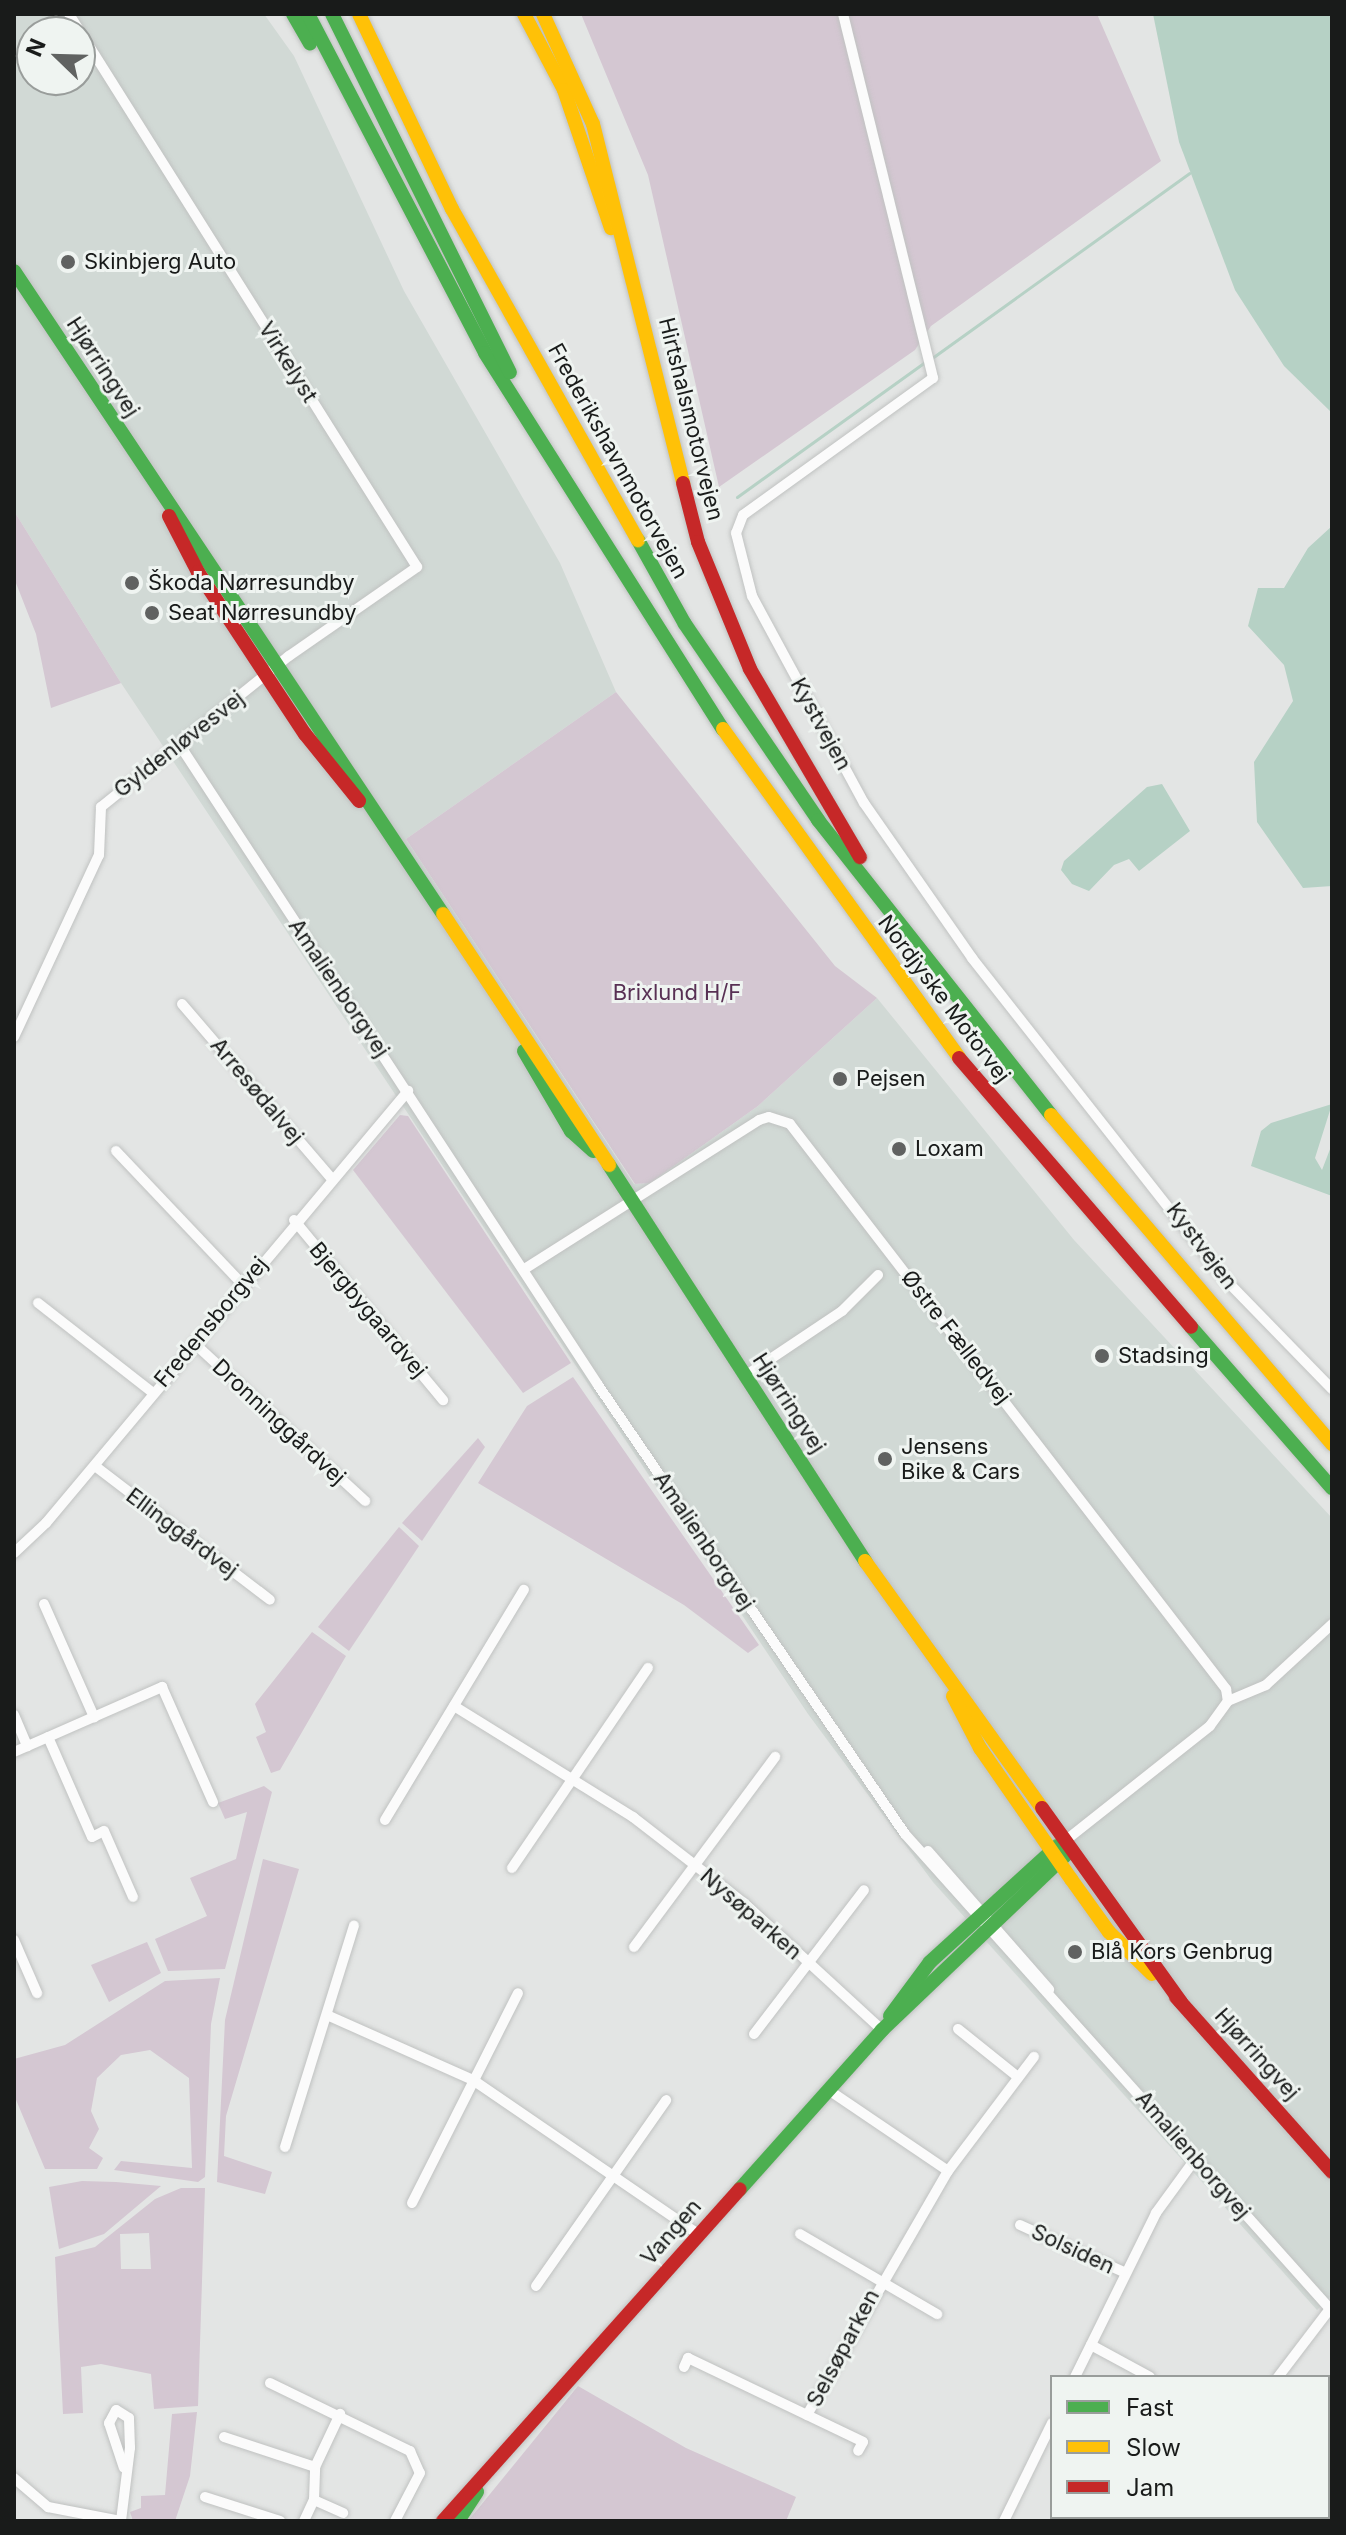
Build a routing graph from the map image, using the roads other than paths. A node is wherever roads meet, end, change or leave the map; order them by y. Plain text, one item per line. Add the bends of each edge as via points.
1 (69, 14) edge
2 (293, 14) edge
3 (308, 14) edge
4 (332, 14) edge
5 (359, 14) edge
6 (524, 14) edge
7 (543, 14) edge
8 (843, 14) edge
9 (14, 271) edge
10 (485, 353) junction
11 (660, 396) junction
12 (156, 487) junction
13 (573, 496) junction
14 (278, 665) junction
15 (266, 675) junction
16 (181, 747) junction
17 (386, 833) junction
18 (884, 901) junction
19 (182, 1004) dead end
20 (14, 1037) edge
21 (408, 1091) junction
22 (116, 1151) dead end
23 (331, 1178) junction
24 (630, 1203) junction
25 (294, 1220) junction
26 (526, 1268) junction
27 (878, 1275) dead end
28 (243, 1285) junction
29 (38, 1303) dead end
30 (194, 1343) junction
31 (745, 1376) junction
32 (1332, 1389) edge
33 (152, 1392) junction
34 (443, 1400) dead end
35 (1332, 1444) edge
36 (95, 1466) junction
37 (1332, 1488) edge
38 (365, 1501) dead end
39 (14, 1553) edge
40 (524, 1590) dead end
41 (270, 1600) dead end
42 (44, 1604) dead end
43 (1332, 1624) edge
44 (648, 1668) dead end
45 (942, 1674) junction
46 (1228, 1701) junction
47 (454, 1706) junction
48 (14, 1715) edge
49 (94, 1717) junction
50 (48, 1737) junction
51 (27, 1746) junction
52 (14, 1752) edge
53 (775, 1757) dead end
54 (574, 1778) junction
55 (213, 1802) dead end
56 (385, 1820) dead end
57 (1068, 1845) junction
58 (1050, 1849) junction
59 (1061, 1864) junction
60 (695, 1865) junction
61 (512, 1868) dead end
62 (864, 1890) dead end
63 (133, 1897) dead end
64 (980, 1912) junction
65 (354, 1926) dead end
66 (992, 1927) junction
67 (14, 1940) edge
68 (634, 1947) dead end
69 (808, 1963) junction
70 (37, 1993) dead end
71 (518, 1993) dead end
72 (1181, 2002) junction
73 (327, 2015) junction
74 (958, 2029) dead end
75 (882, 2030) junction
76 (754, 2034) dead end
77 (1034, 2057) dead end
78 (1018, 2077) junction
79 (473, 2080) junction
80 (827, 2089) junction
81 (666, 2100) dead end
82 (285, 2147) dead end
83 (1196, 2158) junction
84 (948, 2171) junction
85 (1332, 2172) edge
86 (613, 2175) junction
87 (412, 2203) dead end
88 (1020, 2225) dead end
89 (698, 2234) junction
90 (800, 2234) dead end
91 (1126, 2273) junction
92 (879, 2281) junction
93 (536, 2286) dead end
94 (1331, 2309) edge
95 (937, 2314) dead end
96 (1091, 2345) junction
97 (684, 2367) dead end
98 (1076, 2375) edge
99 (1146, 2375) edge
100 (1280, 2375) edge
101 (270, 2383) dead end
102 (340, 2414) junction
103 (807, 2415) junction
104 (1050, 2427) edge
105 (224, 2437) dead end
106 (858, 2451) dead end
107 (495, 2465) junction
108 (315, 2467) junction
109 (124, 2468) junction
110 (14, 2478) edge
111 (205, 2497) dead end
112 (314, 2500) junction
113 (60, 2508) junction
114 (343, 2513) dead end
115 (61, 2521) edge
116 (280, 2521) edge
117 (304, 2521) edge
118 (396, 2521) edge
119 (443, 2521) edge
120 (458, 2521) edge
121 (1004, 2521) edge

1 - 14 street, Virkelyst via 417,567
2 - 10 main road
3 - 10 main road
4 - 13 main road
5 - 18 main road, Frederikshavnmotorvejen via 452,209 685,624 818,820
6 - 11 main road via 564,90 617,243
7 - 11 main road, Hirtshalsmotorvejen via 593,124 627,240
8 - 32 street, Kystvejen via 903,263 933,359 933,378 743,515 736,533 752,596 864,803 972,958 1224,1278
9 - 12 main road, Hjørringvej
10 - 13 main road
11 - 18 main road, Hirtshalsmotorvejen via 698,542 750,669
12 - 14 main road, Hjørringvej
12 - 15 main road, Hjørringvej via 198,572
13 - 37 main road, Nordjyske Motorvej via 749,770 911,997 1152,1288
14 - 15 street
14 - 17 main road, Hjørringvej
15 - 16 street, Gyldenløvesvej
15 - 17 main road, Hjørringvej via 318,753
16 - 20 street, Gyldenløvesvej via 101,807 99,855
16 - 21 street, Amalienborgvej
17 - 24 main road, Hjørringvej via 510,1021 558,1112 598,1155
18 - 35 main road, Nordjyske Motorvej via 1047,1114
19 - 23 street, Arresødalvej
21 - 23 street, Fredensborgvej
21 - 26 street, Amalienborgvej
22 - 28 street
23 - 25 street, Fredensborgvej
24 - 26 street
24 - 31 main road, Hjørringvej
24 - 46 street, Østre Fælledvej via 759,1120 769,1117 790,1124 1220,1679
25 - 28 street, Fredensborgvej
25 - 34 street, Bjergbygaardvej
26 - 64 street, Amalienborgvej via 607,1398 889,1810
27 - 31 street via 842,1311
28 - 30 street, Fredensborgvej
29 - 33 street
30 - 33 street, Fredensborgvej
30 - 38 street, Dronninggårdvej
31 - 45 main road, Hjørringvej
33 - 36 street, Fredensborgvej
36 - 39 street, Fredensborgvej
36 - 41 street, Ellinggårdvej
40 - 47 street
42 - 49 street
43 - 46 street via 1266,1685
44 - 54 street
45 - 57 main road, Hjørringvej
45 - 58 main road, Hjørringvej via 980,1748
46 - 57 street via 1210,1726
47 - 54 street, Nysøparken
47 - 56 street
48 - 51 street
49 - 50 street
49 - 55 street via 162,1687
50 - 51 street
50 - 63 street via 92,1837 104,1831
51 - 52 street
53 - 60 street, Nysøparken
54 - 60 street, Nysøparken
54 - 61 street
57 - 58 main road
57 - 59 main road
57 - 72 main road, Hjørringvej
58 - 59 main road, Hjørringvej
58 - 64 main road, Vangen
59 - 66 main road, Vangen
59 - 72 main road, Hjørringvej via 1109,1932
60 - 68 street, Nysøparken
60 - 69 street, Nysøparken
62 - 69 street, Nysøparken
64 - 66 street, Amalienborgvej
64 - 75 main road, Vangen via 930,1962
65 - 73 street
66 - 75 main road, Vangen
66 - 83 street, Amalienborgvej
67 - 70 street
69 - 75 street, Nysøparken
69 - 76 street, Nysøparken
71 - 79 street
72 - 85 main road, Hjørringvej
73 - 79 street
73 - 82 street
74 - 78 street
75 - 80 main road, Vangen
77 - 78 street, Selsøparken
78 - 84 street, Selsøparken
79 - 86 street
79 - 87 street
80 - 84 street
80 - 89 main road, Vangen
81 - 86 street
83 - 91 street, Solsiden via 1172,2187
83 - 94 street, Amalienborgvej
84 - 92 street, Selsøparken
86 - 89 street
86 - 93 street
88 - 91 street, Solsiden
89 - 107 main road, Vangen
90 - 92 street, Selsøparken
91 - 96 street, Solsiden
92 - 95 street, Selsøparken
92 - 103 street, Selsøparken
94 - 100 street
96 - 98 street, Solsiden
96 - 99 street
97 - 103 street, Selsøparken via 688,2358
101 - 102 street
102 - 108 street
102 - 118 street via 394,2439 417,2460 415,2488
103 - 106 street, Selsøparken via 863,2442
104 - 121 street
105 - 108 street
107 - 119 main road, Vangen
107 - 120 main road, Vangen
108 - 112 street
109 - 109 street via 129,2418 116,2410 109,2423
109 - 113 street via 127,2507 121,2521
110 - 113 street via 44,2505
111 - 116 street
112 - 114 street
112 - 117 street
113 - 115 street

